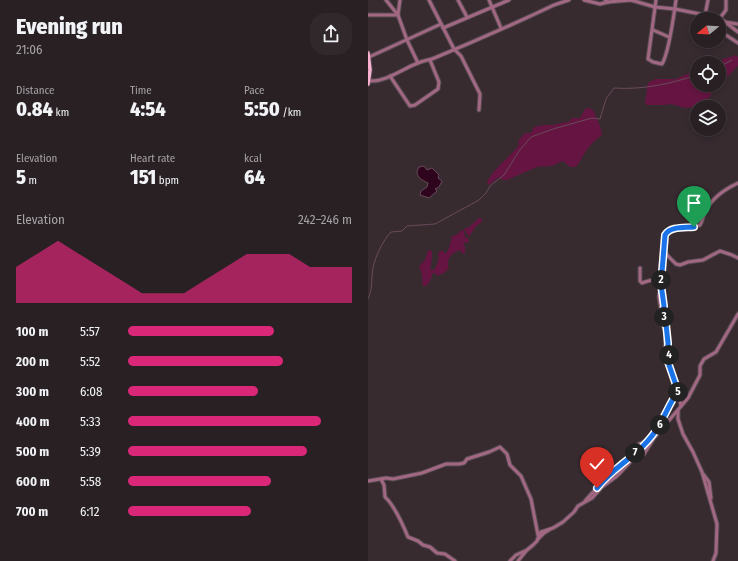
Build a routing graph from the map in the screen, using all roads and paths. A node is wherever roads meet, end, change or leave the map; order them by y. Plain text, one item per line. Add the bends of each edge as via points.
1 (386, 0) edge
2 (400, 0) edge
3 (429, 0) edge
4 (458, 0) edge
5 (489, 0) edge
6 (510, 0) edge
7 (552, 0) edge
8 (569, 0) edge
9 (584, 0) edge
10 (656, 0) edge
11 (676, 0) edge
12 (708, 0) edge
13 (726, 0) edge
14 (607, 1) edge
15 (554, 5) junction
16 (655, 7) junction
17 (492, 8) junction
18 (675, 9) junction
19 (690, 12) edge
20 (706, 12) edge
21 (724, 12) edge
22 (398, 15) junction
23 (368, 16) edge
24 (467, 17) junction
25 (726, 22) edge
26 (726, 23) edge
27 (441, 24) junction
28 (738, 24) edge
29 (443, 28) junction
30 (501, 28) junction
31 (653, 30) junction
32 (738, 30) edge
33 (726, 35) edge
34 (669, 37) junction
35 (407, 40) junction
36 (738, 43) edge
37 (454, 49) junction
38 (368, 55) edge
39 (430, 60) junction
40 (418, 63) junction
41 (390, 76) junction
42 (368, 82) edge
43 (480, 110) dead end
44 (738, 183) edge
45 (664, 252) junction
46 (738, 258) edge
47 (640, 268) dead end
48 (662, 275) junction
49 (650, 280) junction
50 (661, 284) junction
51 (738, 314) edge
52 (678, 391) junction
53 (674, 396) junction
54 (680, 398) junction
55 (688, 398) junction
56 (681, 406) junction
57 (678, 410) junction
58 (381, 479) junction
59 (368, 481) edge
60 (584, 502) junction
61 (552, 528) junction
62 (538, 535) junction
63 (537, 541) junction
64 (527, 550) junction
65 (714, 560) edge
66 (455, 561) edge
67 (510, 561) edge
68 (518, 561) edge

1 - 22 street
2 - 22 street
3 - 27 street
4 - 24 street
5 - 17 street
6 - 17 street
7 - 15 street
8 - 15 street
9 - 14 street via 600,4
10 - 16 street
11 - 18 street
12 - 20 street
13 - 21 street
14 - 16 street via 631,0
15 - 30 street
16 - 18 street
16 - 31 street
17 - 24 street
17 - 30 street
18 - 19 street
18 - 34 street
22 - 23 street
22 - 35 street
24 - 29 street
25 - 28 street
26 - 32 street
27 - 29 street
27 - 35 street
29 - 37 street
30 - 37 street
31 - 34 street
31 - 34 street via 648,58 653,62 664,62
33 - 36 street
35 - 38 street
35 - 40 street
37 - 39 street
37 - 43 street via 463,60 480,94
38 - 42 main road
39 - 40 street
39 - 41 street via 439,82 438,89 415,105 410,106
40 - 41 street
41 - 42 street
44 - 45 street via 724,190 710,203 700,225 667,232
45 - 46 street via 680,265 703,260 720,251
45 - 48 street
47 - 49 street via 640,281
48 - 49 street
48 - 50 street
49 - 50 street
50 - 52 street via 664,306 662,319 667,332 668,362
51 - 55 street via 716,352 704,359 700,366 700,375
52 - 53 street
52 - 54 street
53 - 54 street
53 - 60 street via 660,425 646,442 639,444 636,452 614,469
54 - 55 street
54 - 56 street
55 - 56 street
56 - 57 street
57 - 60 street via 644,454 625,464 617,476
57 - 65 street via 683,434 709,482 717,537
58 - 59 street
58 - 62 street via 422,473 446,464 464,463 467,459 500,447 508,454 510,465 521,476 531,499
58 - 66 street via 385,497 403,524 408,537
60 - 61 street
61 - 62 street
61 - 63 street
62 - 63 street
63 - 64 street
64 - 67 street via 520,552
64 - 68 street

